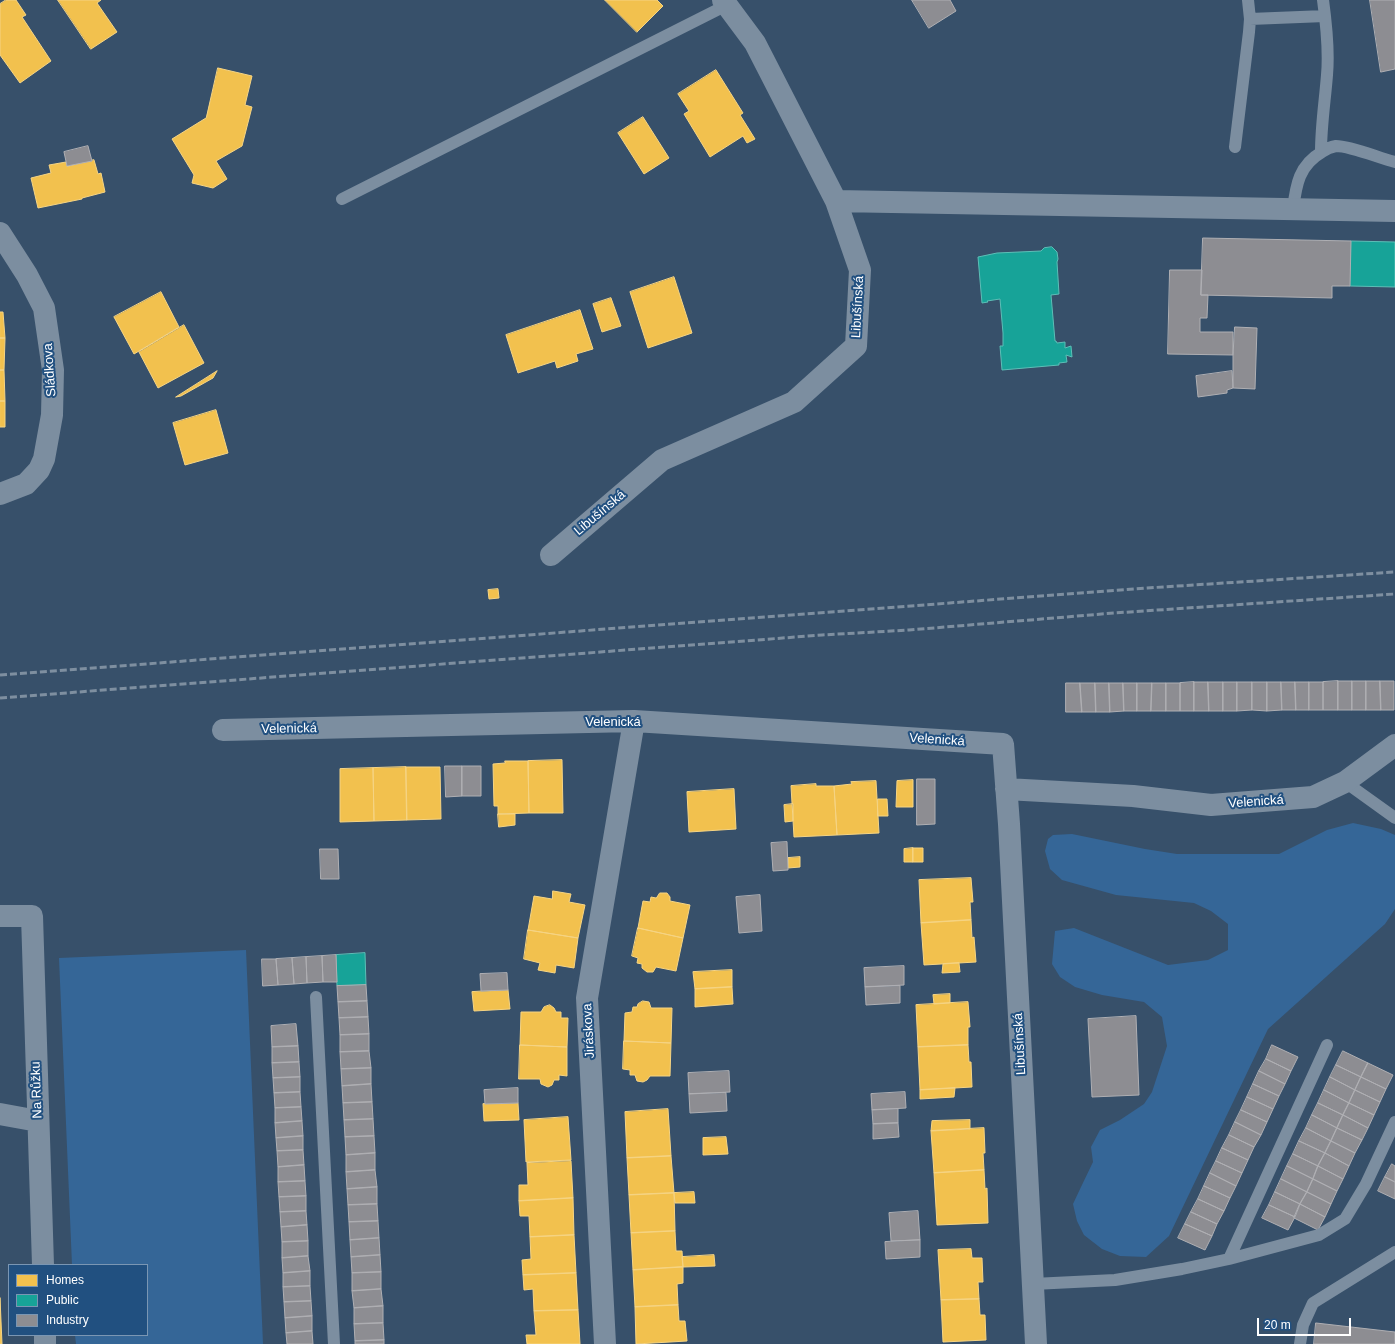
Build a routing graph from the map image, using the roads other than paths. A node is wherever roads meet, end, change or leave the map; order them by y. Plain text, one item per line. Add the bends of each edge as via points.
1 (1248, 0) edge
2 (1323, 0) edge
3 (725, 2) edge
4 (1325, 16) junction
5 (1250, 19) junction
6 (1235, 147) dead end
7 (1321, 152) junction
8 (1395, 162) edge
9 (342, 199) dead end
10 (836, 201) junction
11 (1293, 209) junction
12 (1395, 211) edge
13 (0, 233) edge
14 (0, 494) edge
15 (550, 555) dead end
16 (634, 721) junction
17 (223, 730) dead end
18 (1002, 744) joint
19 (1395, 745) edge
20 (1345, 782) junction
21 (1006, 789) junction
22 (1395, 818) edge
23 (0, 916) edge
24 (316, 997) dead end
25 (1327, 1045) dead end
26 (0, 1114) edge
27 (38, 1121) junction
28 (1395, 1122) edge
29 (1395, 1252) edge
30 (1229, 1259) junction
31 (43, 1264) edge
32 (1033, 1284) junction
33 (334, 1344) edge
34 (605, 1344) edge
35 (1036, 1344) edge
36 (1300, 1344) edge

1 - 5 lane
2 - 4 lane
3 - 9 lane
3 - 10 street, Libušínská via 755,43
4 - 5 lane
4 - 7 lane via 1327,74
5 - 6 lane
7 - 8 lane via 1337,146
7 - 11 lane via 1312,157 1298,179
10 - 11 street
10 - 15 street, Libušínská via 860,270 856,346 794,402 662,460
11 - 12 street
13 - 14 street, Sládkova via 28,275 44,308 53,378 52,415 44,459 39,470 26,484
16 - 17 street, Velenická
16 - 18 street, Velenická
16 - 34 street, Jiráskova via 587,998
18 - 21 street, Libušínská
19 - 20 street, Velenická
20 - 21 street, Velenická via 1313,797 1211,805 1133,796
20 - 22 lane
21 - 32 street, Libušínská
23 - 27 street, Na Růžku via 32,916
24 - 33 lane
25 - 30 lane
26 - 27 street
27 - 31 street, Na Růžku
28 - 30 lane via 1366,1184 1346,1218 1319,1235
29 - 36 lane via 1313,1303 1303,1324
30 - 32 lane via 1115,1280
32 - 35 street, Libušínská

